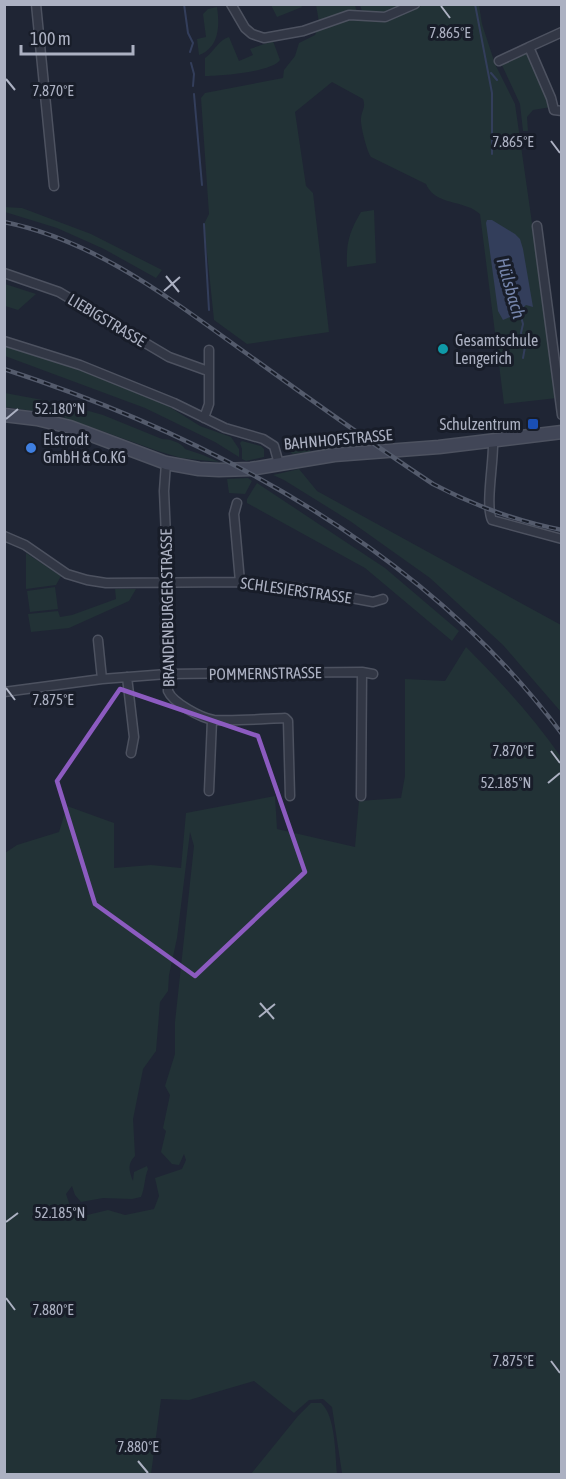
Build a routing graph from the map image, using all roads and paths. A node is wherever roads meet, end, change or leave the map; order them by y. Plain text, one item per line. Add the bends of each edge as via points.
1 (36, 4) edge
2 (231, 4) edge
3 (415, 4) edge
4 (561, 32) edge
5 (529, 47) junction
6 (499, 61) dead end
7 (561, 111) edge
8 (54, 186) dead end
9 (537, 226) dead end
10 (4, 273) edge
11 (4, 341) edge
12 (210, 350) dead end
13 (208, 371) junction
14 (4, 415) edge
15 (561, 415) edge
16 (204, 418) junction
17 (561, 432) edge
18 (493, 441) junction
19 (166, 463) junction
20 (279, 464) junction
21 (237, 503) dead end
22 (4, 536) edge
23 (561, 539) edge
24 (168, 582) junction
25 (240, 582) junction
26 (383, 599) dead end
27 (98, 640) dead end
28 (362, 672) junction
29 (167, 674) junction
30 (373, 674) dead end
31 (128, 677) junction
32 (102, 680) junction
33 (4, 692) edge
34 (212, 720) junction
35 (131, 753) dead end
36 (208, 791) dead end
37 (290, 796) dead end
38 (361, 796) dead end

1 - 8 street
2 - 3 street via 245,28 264,38 303,31 349,15 388,17
4 - 5 street
5 - 6 street
5 - 7 street via 554,110
9 - 15 street
10 - 13 street, LIEBIGSTRASSE via 59,292 169,357
11 - 16 street, BAHNHOFSTRASSE via 80,365
12 - 13 street
13 - 16 street via 209,404
14 - 19 street via 70,428
16 - 20 street, BAHNHOFSTRASSE via 234,432 269,441
17 - 18 street, BAHNHOFSTRASSE
18 - 20 street, BAHNHOFSTRASSE via 334,455
18 - 23 street via 492,520
19 - 20 street via 219,470
19 - 24 street, BRANDENBURGER STRASSE
21 - 25 street via 234,514
22 - 24 street, SCHLESIERSTRASSE via 25,545 67,574 87,580
24 - 25 street, SCHLESIERSTRASSE
24 - 29 street, BRANDENBURGER STRASSE
25 - 26 street, SCHLESIERSTRASSE via 373,602
27 - 32 street
28 - 29 street, POMMERNSTRASSE
28 - 30 street, POMMERNSTRASSE
28 - 38 street
29 - 31 street, POMMERNSTRASSE
29 - 34 street, BRANDENBURGER STRASSE via 171,698
31 - 32 street, POMMERNSTRASSE
31 - 35 street via 134,737
32 - 33 street, POMMERNSTRASSE
34 - 36 street
34 - 37 street, BRANDENBURGER STRASSE via 285,718

